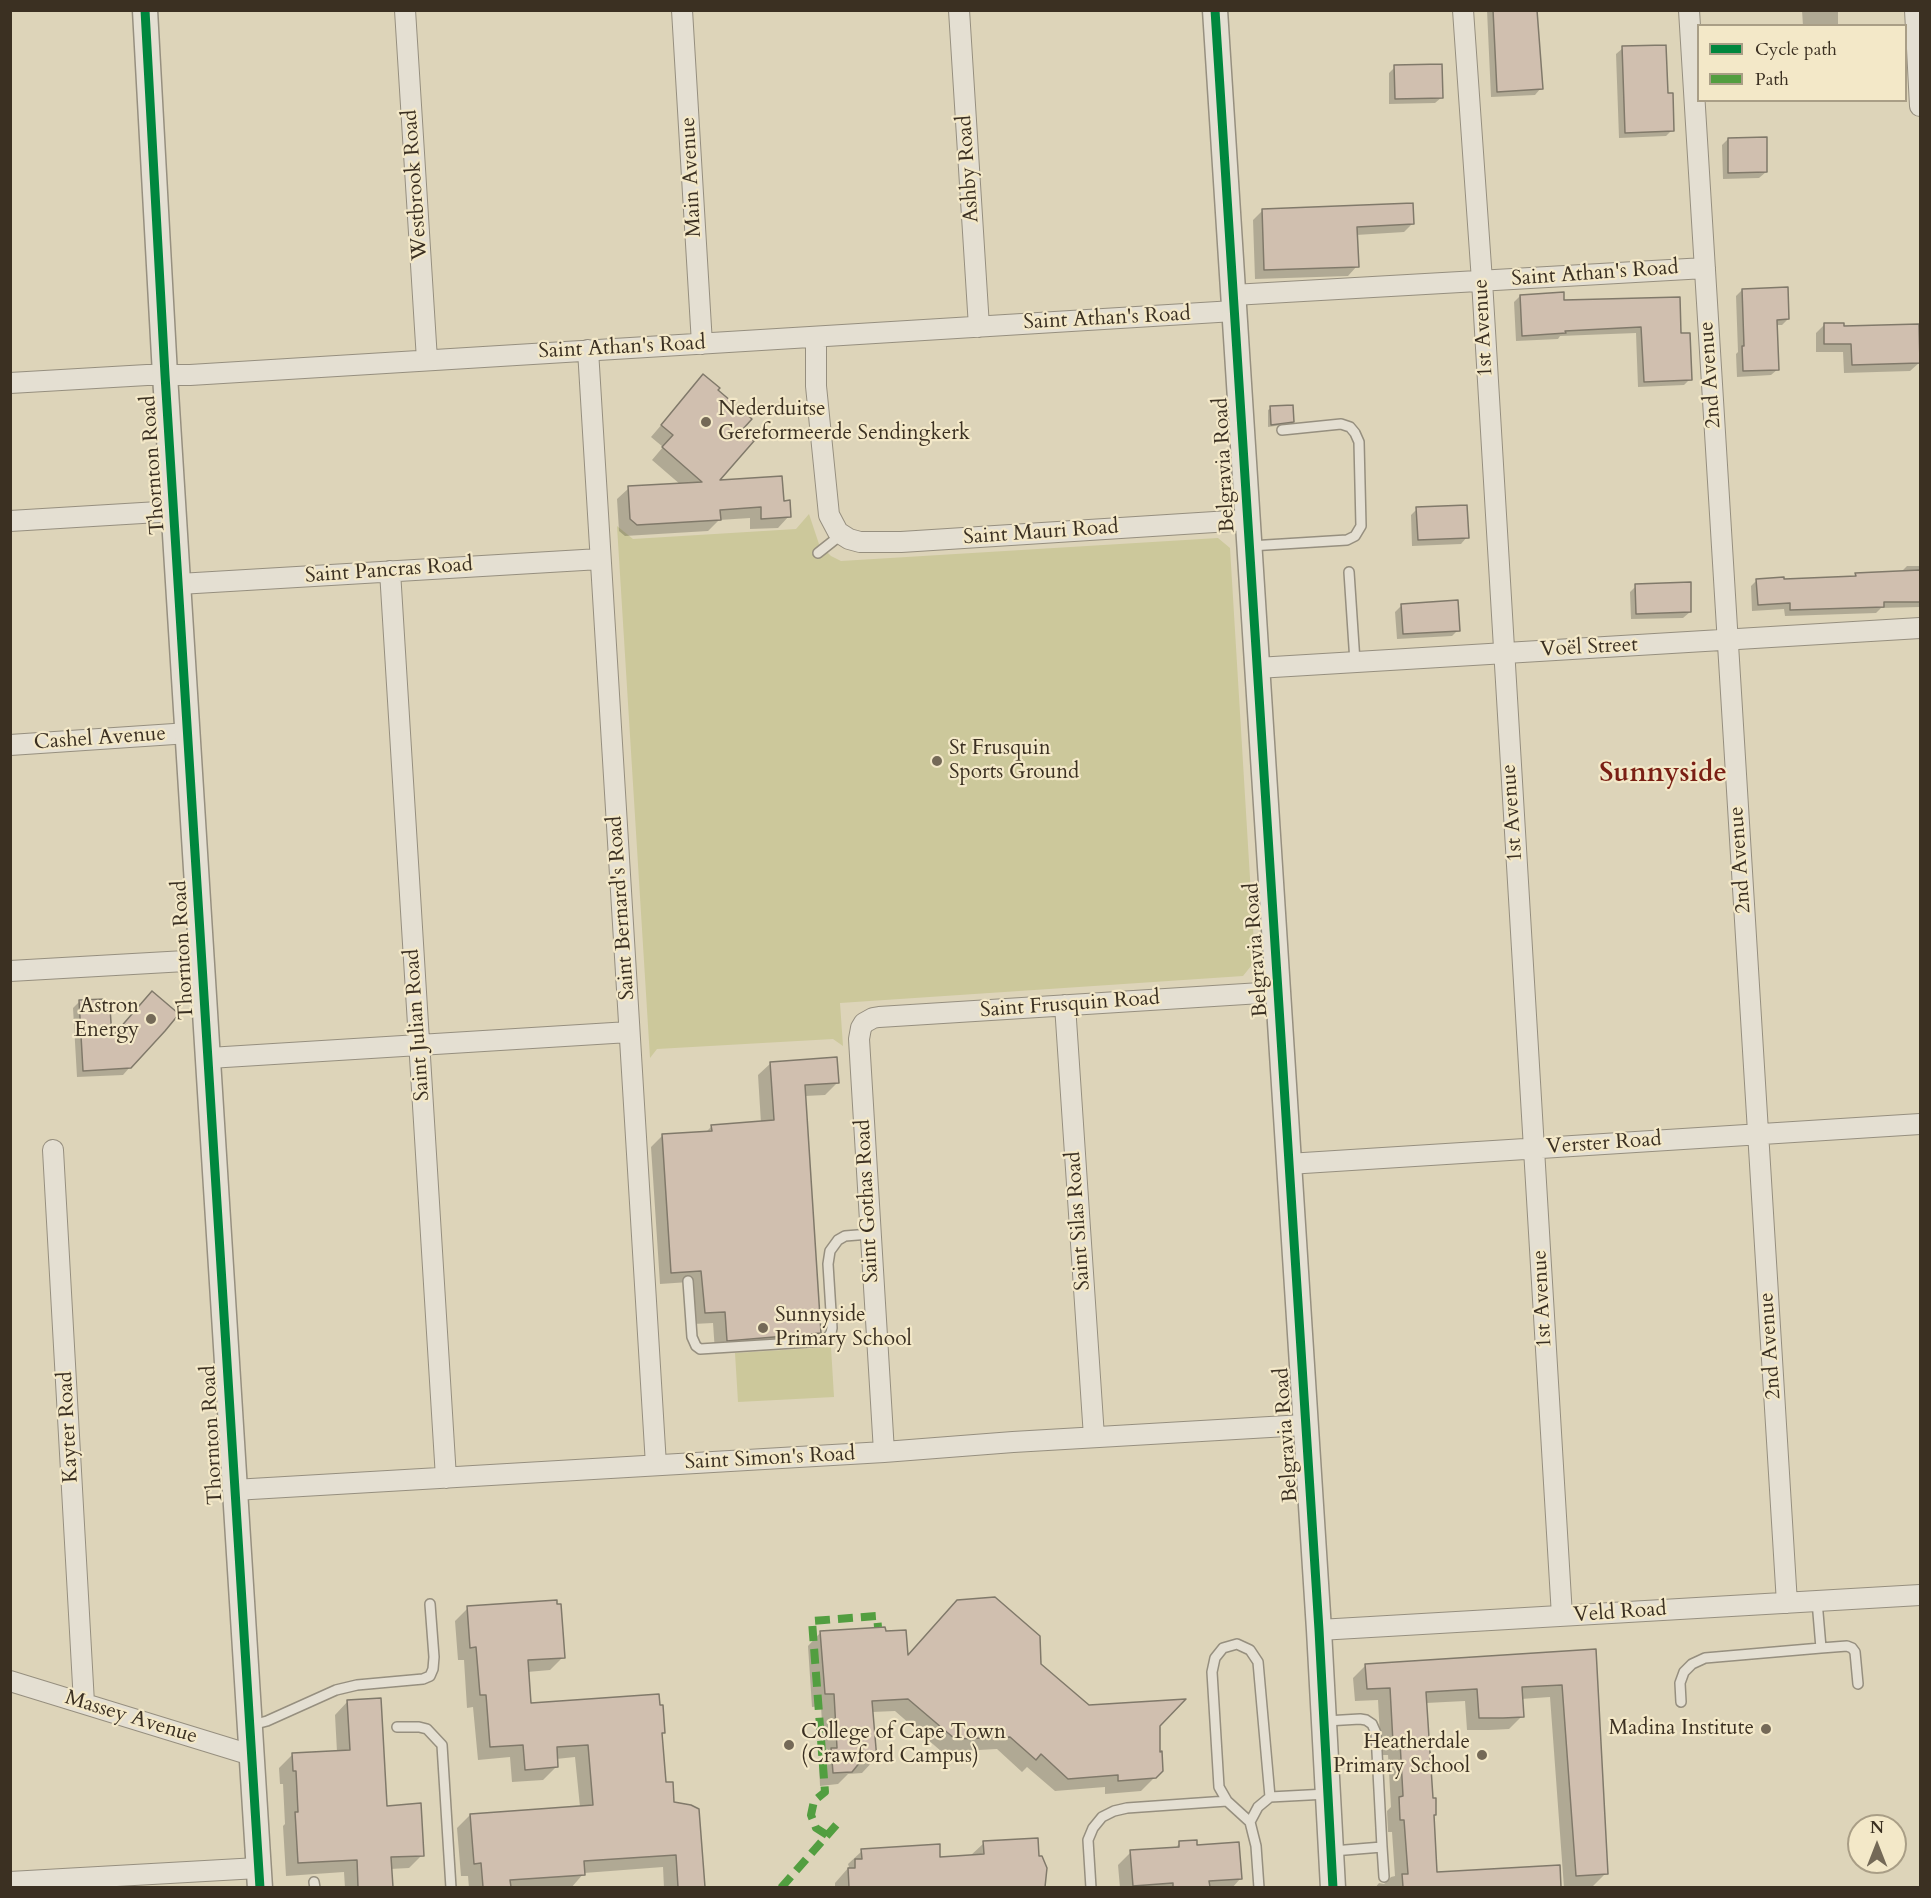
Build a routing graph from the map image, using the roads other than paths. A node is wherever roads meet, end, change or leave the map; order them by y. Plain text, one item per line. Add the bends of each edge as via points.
1 (145, 10) edge
2 (405, 10) edge
3 (682, 10) edge
4 (959, 10) edge
5 (1215, 10) edge
6 (1463, 10) edge
7 (1689, 10) edge
8 (1915, 10) edge
9 (1914, 58) edge
10 (1696, 71) edge
11 (1697, 93) edge
12 (1697, 102) edge
13 (1920, 106) edge
14 (1705, 268) junction
15 (1482, 281) junction
16 (1233, 303) junction
17 (979, 327) junction
18 (816, 337) junction
19 (702, 344) junction
20 (588, 350) junction
21 (427, 360) junction
22 (165, 375) junction
23 (10, 383) edge
24 (1282, 430) dead end
25 (175, 511) junction
26 (1246, 520) junction
27 (10, 521) edge
28 (840, 533) junction
29 (1248, 546) junction
30 (818, 553) dead end
31 (600, 559) junction
32 (390, 571) junction
33 (1349, 572) dead end
34 (179, 584) junction
35 (1920, 628) edge
36 (1728, 640) junction
37 (1503, 654) junction
38 (1355, 662) junction
39 (1257, 668) junction
40 (189, 733) junction
41 (10, 745) edge
42 (203, 960) junction
43 (10, 971) edge
44 (1277, 992) junction
45 (1065, 1005) junction
46 (864, 1023) joint
47 (629, 1032) junction
48 (419, 1045) junction
49 (208, 1058) junction
50 (1920, 1124) edge
51 (1758, 1134) junction
52 (1534, 1148) junction
53 (53, 1150) dead end
54 (1288, 1164) junction
55 (870, 1234) junction
56 (688, 1281) dead end
57 (1304, 1425) junction
58 (1094, 1437) junction
59 (884, 1452) junction
60 (656, 1465) junction
61 (446, 1478) junction
62 (234, 1490) junction
63 (1920, 1595) edge
64 (1817, 1601) junction
65 (1787, 1603) junction
66 (430, 1604) dead end
67 (1562, 1616) junction
68 (1319, 1630) junction
69 (1821, 1648) junction
70 (10, 1681) edge
71 (1858, 1684) dead end
72 (1681, 1702) dead end
73 (84, 1703) junction
74 (1323, 1721) junction
75 (249, 1725) junction
76 (397, 1727) dead end
77 (251, 1755) junction
78 (1327, 1794) junction
79 (1270, 1797) junction
80 (1227, 1801) junction
81 (1250, 1822) junction
82 (1382, 1847) junction
83 (1331, 1851) junction
84 (1384, 1877) dead end
85 (259, 1878) edge
86 (10, 1882) edge
87 (451, 1887) edge
88 (1091, 1887) edge
89 (1259, 1887) edge
90 (1333, 1887) edge

1 - 22 street, Thornton Road
2 - 21 street, Westbrook Road
3 - 19 street, Main Avenue
4 - 17 street, Ashby Road
5 - 16 street, Belgravia Road
6 - 15 street, 1st Avenue
7 - 10 street, 2nd Avenue
8 - 9 street
9 - 13 street
10 - 11 street, 2nd Avenue
12 - 14 street, 2nd Avenue
14 - 15 street, Saint Athan's Road
14 - 36 street, 2nd Avenue
15 - 16 street, Saint Athan's Road
15 - 37 street, 1st Avenue
16 - 17 street, Saint Athan's Road
16 - 26 street, Belgravia Road
17 - 18 street, Saint Athan's Road
18 - 19 street, Saint Athan's Road
18 - 28 street via 825,485 829,515
19 - 20 street, Saint Athan's Road
20 - 21 street, Saint Athan's Road
20 - 31 street, Saint Bernard's Road
21 - 22 street, Saint Athan's Road
22 - 23 street, Saint Athan's Road
22 - 25 street, Thornton Road
24 - 29 lane via 1341,424 1355,433 1359,442 1361,526 1355,537 1347,540
25 - 27 street
25 - 34 street, Thornton Road
26 - 28 street, Saint Mauri Road via 901,542 860,542
26 - 29 street, Belgravia Road
28 - 30 lane
29 - 39 street, Belgravia Road
31 - 32 street, Saint Pancras Road
31 - 47 street, Saint Bernard's Road
32 - 34 street, Saint Pancras Road
32 - 48 street, Saint Julian Road
33 - 38 lane
34 - 40 street, Thornton Road
35 - 36 street, Voël Street
36 - 37 street, Voël Street
36 - 51 street, 2nd Avenue
37 - 38 street, Voël Street
37 - 52 street, 1st Avenue
38 - 39 street, Voël Street
39 - 44 street, Belgravia Road
40 - 41 street, Cashel Avenue
40 - 42 street, Thornton Road
42 - 43 street
42 - 49 street, Thornton Road
44 - 45 street, Saint Frusquin Road
44 - 54 street, Belgravia Road
45 - 46 street, Saint Frusquin Road via 879,1017
45 - 58 street, Saint Silas Road
46 - 55 street, Saint Gothas Road via 859,1039
47 - 48 street
47 - 60 street, Saint Bernard's Road
48 - 49 street
48 - 61 street, Saint Julian Road
49 - 62 street, Thornton Road
50 - 51 street, Verster Road
51 - 52 street, Verster Road
51 - 65 street, 2nd Avenue
52 - 54 street, Verster Road
52 - 67 street, 1st Avenue
53 - 73 street, Kayter Road
54 - 57 street, Belgravia Road
55 - 56 lane via 845,1236 830,1251 832,1328 825,1341 700,1349 692,1337
55 - 59 street, Saint Gothas Road
57 - 58 street, Saint Simon's Road
57 - 68 street, Belgravia Road
58 - 59 street, Saint Simon's Road
59 - 60 street, Saint Simon's Road
60 - 61 street, Saint Simon's Road
61 - 62 street, Saint Simon's Road
62 - 75 street, Thornton Road
63 - 64 street, Veld Road
64 - 65 street, Veld Road
64 - 69 lane
65 - 67 street, Veld Road
66 - 75 lane via 434,1669 430,1676 336,1690 267,1721
67 - 68 street, Veld Road
68 - 74 street, Belgravia Road
69 - 71 lane via 1852,1648
69 - 72 lane via 1705,1658 1684,1672
70 - 73 street, Massey Avenue
73 - 77 street, Massey Avenue
74 - 78 street, Belgravia Road
74 - 82 lane via 1360,1719 1372,1724 1376,1733
75 - 77 street, Thornton Road
76 - 87 lane via 427,1729 442,1745
77 - 85 street, Thornton Road
78 - 79 lane
78 - 83 street, Belgravia Road
79 - 80 lane via 1258,1662 1250,1650 1237,1644 1223,1648 1215,1658 1212,1672 1219,1787
79 - 81 lane via 1258,1807
80 - 81 lane
80 - 88 lane via 1127,1808 1102,1817 1089,1840
81 - 89 lane
82 - 83 lane
82 - 84 lane
83 - 90 street, Belgravia Road
85 - 86 street

